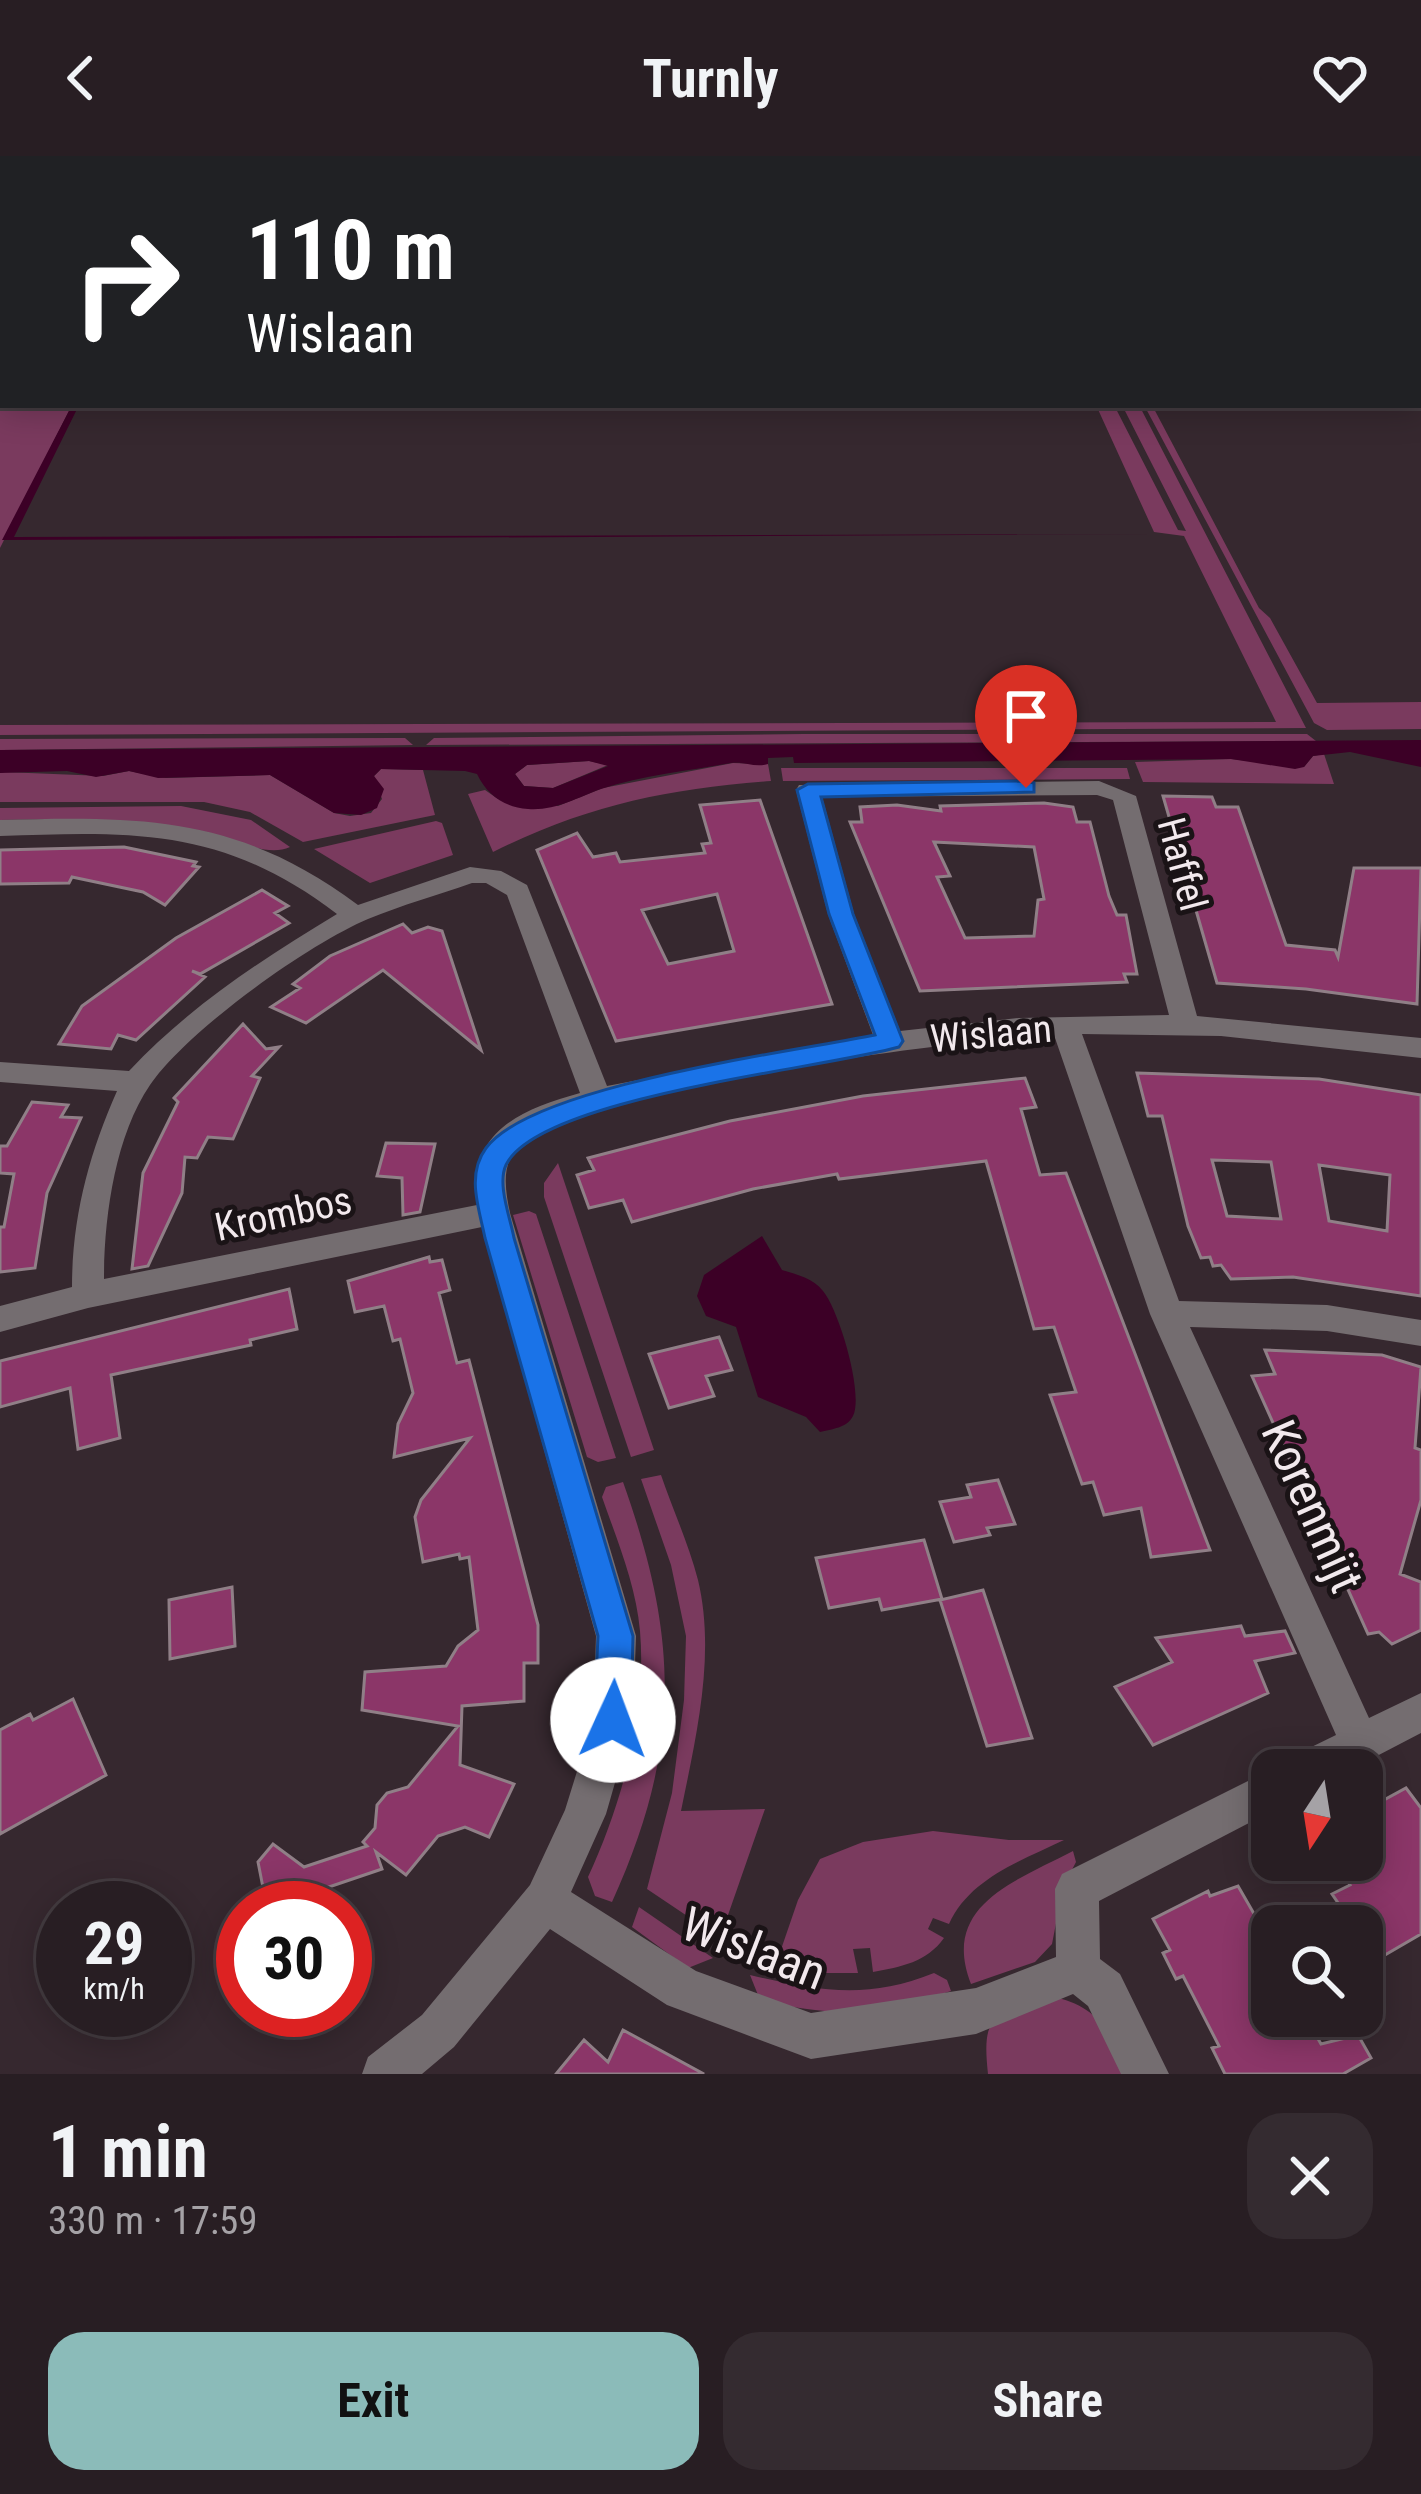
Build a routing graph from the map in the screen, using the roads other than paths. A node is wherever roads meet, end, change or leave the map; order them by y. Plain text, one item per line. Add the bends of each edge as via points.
1 (0, 828) edge
2 (356, 915) junction
3 (1065, 1026) junction
4 (1186, 1027) junction
5 (890, 1041) junction
6 (1421, 1048) edge
7 (0, 1072) edge
8 (136, 1082) junction
9 (597, 1100) junction
10 (494, 1213) junction
11 (88, 1295) junction
12 (1167, 1313) junction
13 (0, 1319) edge
14 (1421, 1333) edge
15 (1421, 1712) edge
16 (1360, 1743) junction
17 (1348, 1749) edge
18 (1251, 1800) edge
19 (544, 1900) junction
20 (1078, 1970) junction
21 (385, 2074) edge
22 (1147, 2074) edge

1 - 2 street via 102,825 243,849 308,880
2 - 8 street via 258,974 179,1035
2 - 9 street via 470,875 492,875 518,891
3 - 4 street, Wislaan
3 - 5 street, Wislaan
3 - 12 street, Korenmijt
4 - 5 street, Haffel via 1124,796 1099,788 808,790 841,914
4 - 6 street, Wislaan via 1310,1030
5 - 9 street, Wislaan
7 - 8 street
8 - 11 street via 108,1147 88,1239
9 - 10 street, Wislaan via 508,1139 488,1176
10 - 11 street, Krombos
10 - 19 street, Wislaan via 616,1636 613,1720 585,1814
11 - 13 street, Krombos
12 - 14 street via 1274,1314
12 - 16 street, Korenmijt
15 - 16 street
16 - 17 street
18 - 20 street via 1077,1889
19 - 20 street, Wislaan via 683,1989 811,2036 976,2011
19 - 21 street, Wislaan via 438,2031
20 - 22 street via 1104,1990

